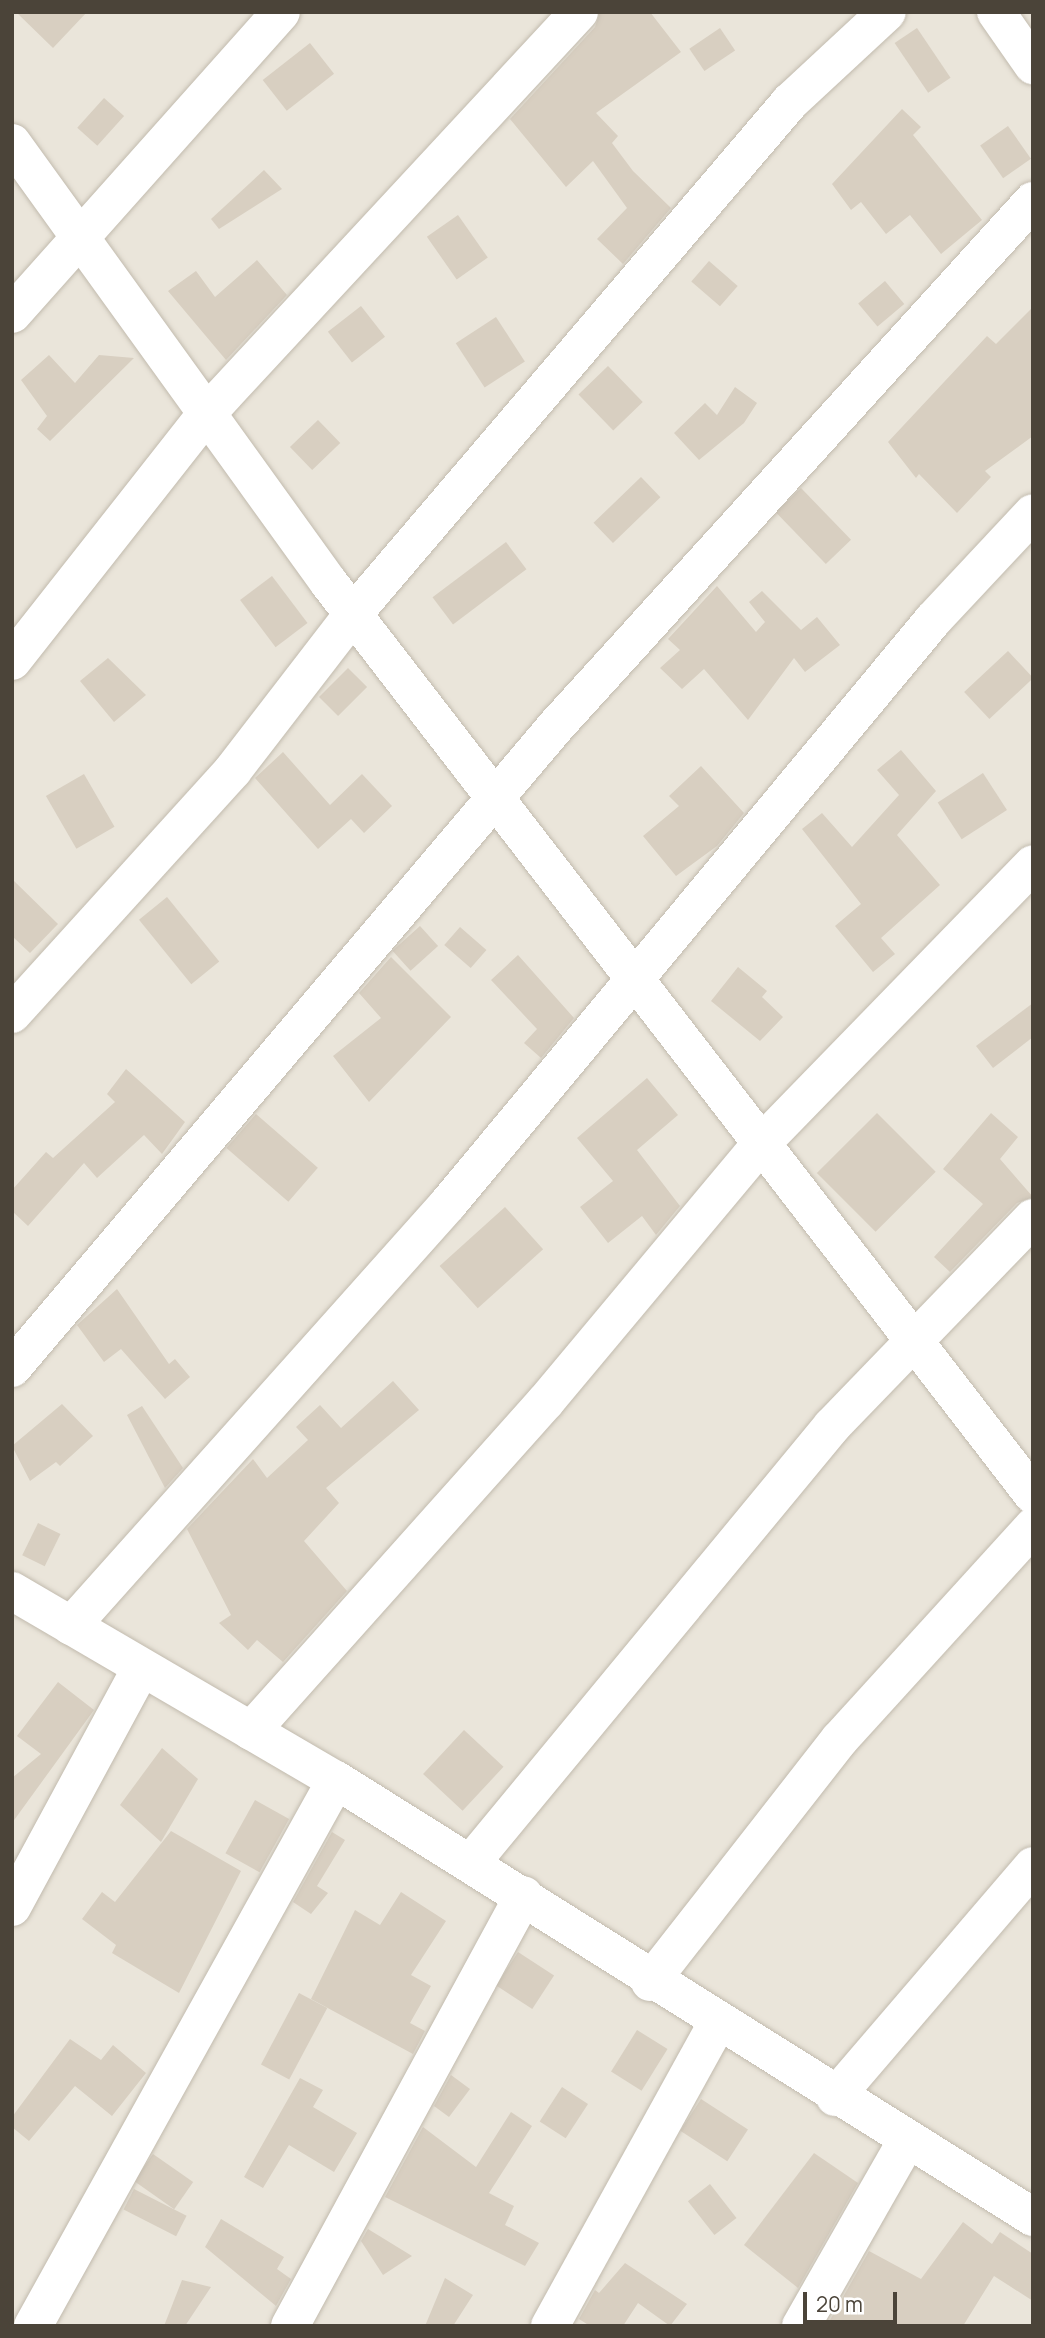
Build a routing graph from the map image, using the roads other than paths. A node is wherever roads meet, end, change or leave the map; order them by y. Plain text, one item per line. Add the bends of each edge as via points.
1 (281, 12) edge
2 (579, 12) edge
3 (887, 12) edge
4 (996, 12) edge
5 (1033, 65) edge
6 (12, 143) edge
7 (1033, 201) edge
8 (81, 238) junction
9 (12, 314) edge
10 (209, 411) junction
11 (1033, 513) edge
12 (354, 613) junction
13 (12, 661) edge
14 (498, 796) junction
15 (1033, 864) edge
16 (639, 979) junction
17 (12, 1014) edge
18 (761, 1144) junction
19 (1033, 1218) edge
20 (915, 1340) junction
21 (12, 1367) edge
22 (1033, 1495) edge
23 (1033, 1527) edge
24 (12, 1591) edge
25 (71, 1626) junction
26 (141, 1668) junction
27 (250, 1731) junction
28 (336, 1780) junction
29 (471, 1863) junction
30 (1033, 1867) edge
31 (524, 1895) junction
32 (12, 1907) edge
33 (650, 1982) junction
34 (717, 2024) junction
35 (835, 2097) junction
36 (906, 2142) junction
37 (1033, 2217) edge
38 (33, 2326) edge
39 (290, 2326) edge
40 (550, 2326) edge
41 (801, 2326) edge

1 - 8 street
2 - 10 street
3 - 12 street via 790,102
4 - 5 street
6 - 8 street
7 - 14 street
8 - 9 street
8 - 10 street
10 - 12 street
10 - 13 street
11 - 16 street via 933,620
12 - 14 street
12 - 17 street via 233,770
14 - 16 street
14 - 21 street
15 - 18 street
16 - 18 street
16 - 25 street via 448,1204
18 - 20 street
18 - 27 street via 538,1411
19 - 20 street
20 - 22 street
20 - 29 street via 762,1509
23 - 33 street via 840,1739
24 - 25 street
25 - 26 street
26 - 27 street
26 - 32 street
27 - 28 street
28 - 29 street
28 - 38 street
29 - 31 street
30 - 35 street
31 - 33 street
31 - 39 street
33 - 34 street
34 - 35 street
34 - 40 street
35 - 36 street
36 - 37 street
36 - 41 street

